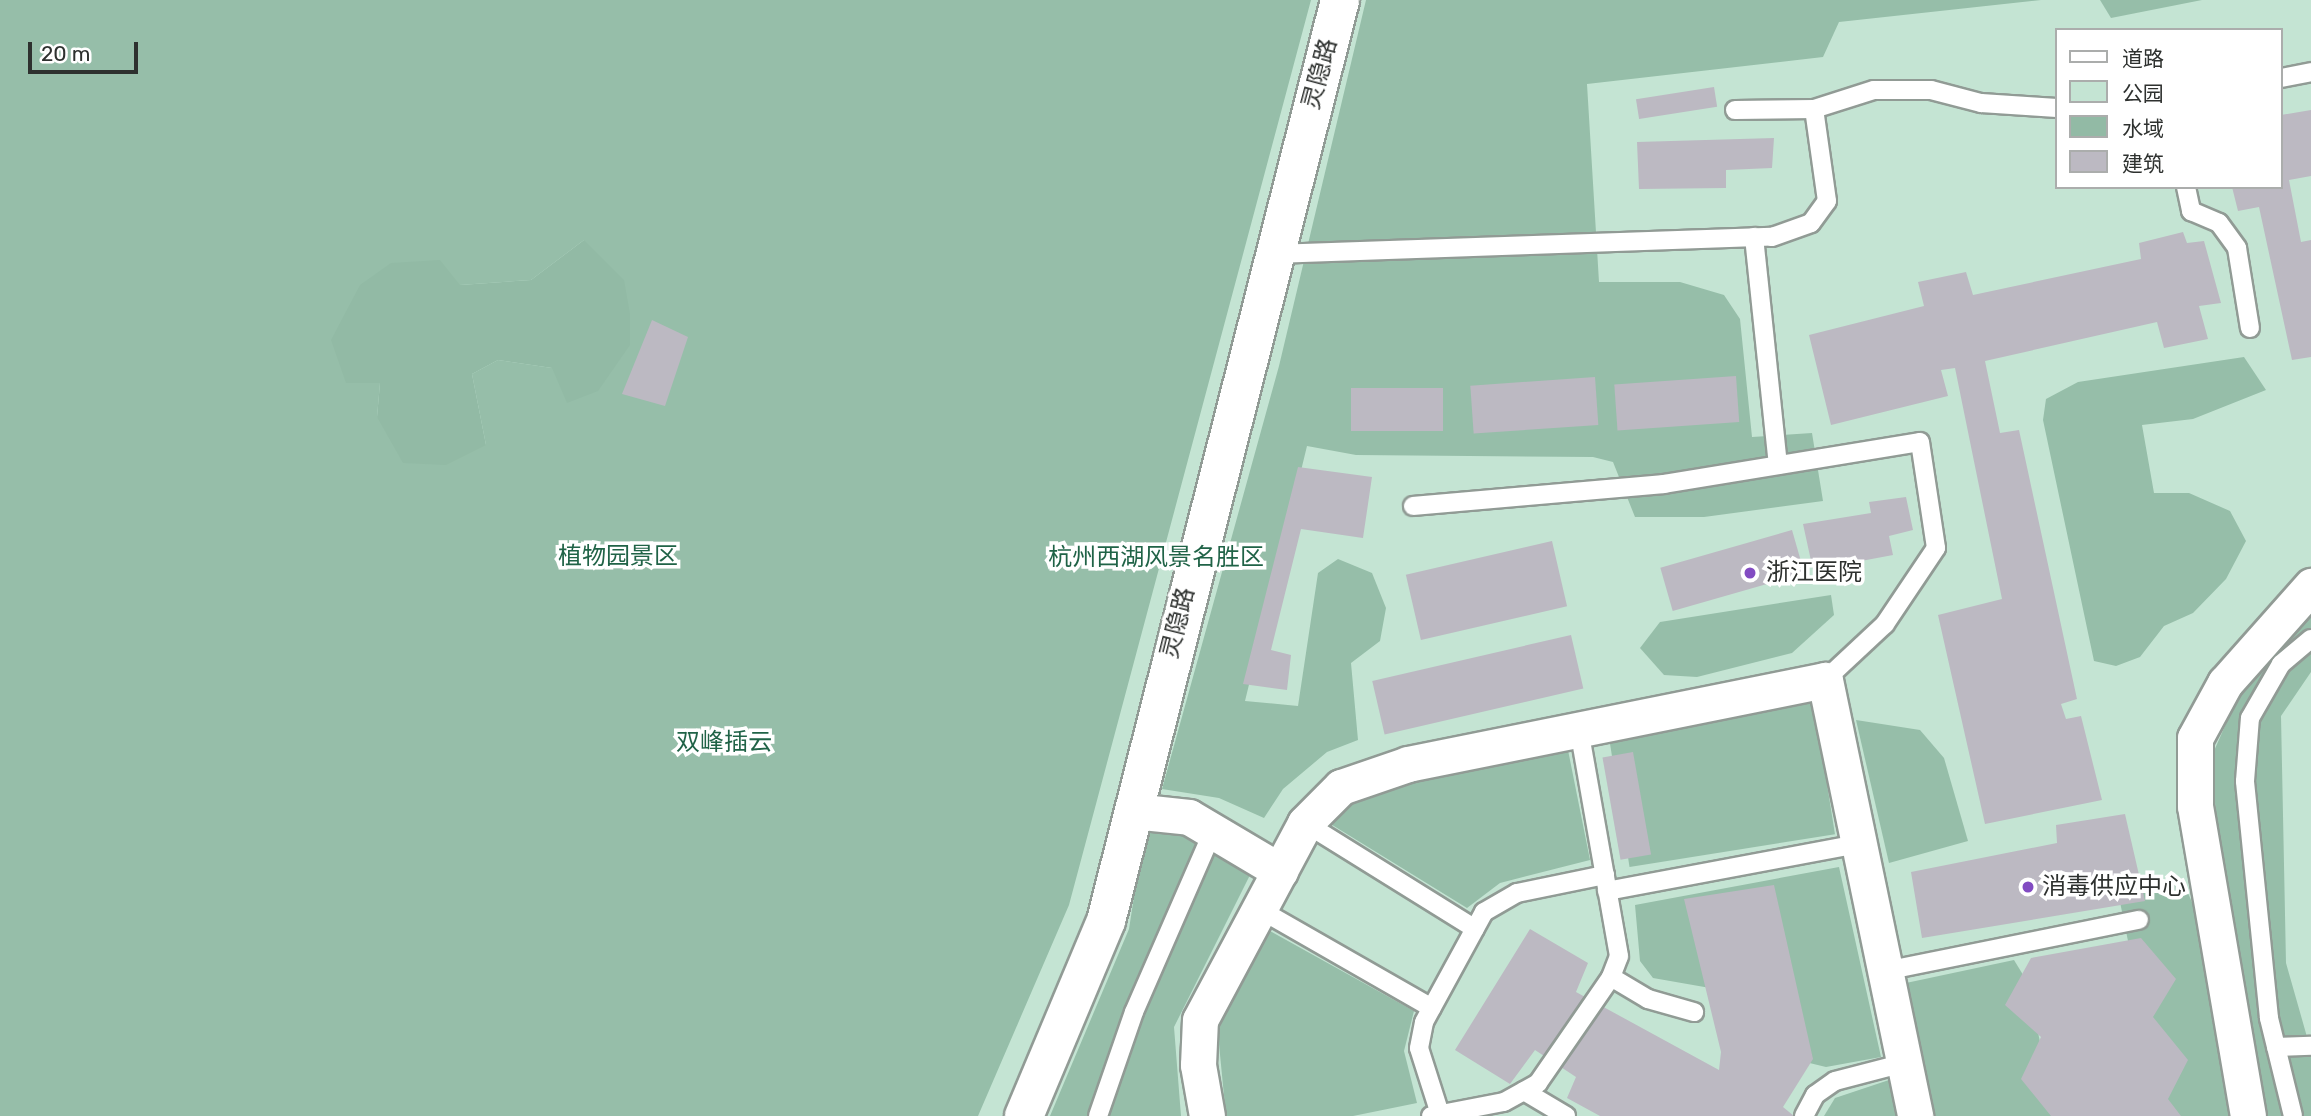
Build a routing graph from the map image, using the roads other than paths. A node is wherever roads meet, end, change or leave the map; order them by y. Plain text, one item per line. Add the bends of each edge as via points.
1 (1340, 0) edge
2 (2311, 72) edge
3 (2283, 78) edge
4 (2056, 108) edge
5 (1814, 109) junction
6 (1735, 110) dead end
7 (2186, 189) edge
8 (1754, 237) junction
9 (1274, 254) junction
10 (2250, 328) dead end
11 (1778, 465) junction
12 (1413, 506) dead end
13 (2311, 586) edge
14 (2311, 639) edge
15 (1825, 680) junction
16 (1579, 729) junction
17 (1133, 811) junction
18 (1305, 823) junction
19 (1213, 831) junction
20 (1858, 844) junction
21 (1280, 870) junction
22 (1606, 883) junction
23 (1259, 909) junction
24 (2138, 920) dead end
25 (1475, 929) junction
26 (1885, 971) junction
27 (1611, 977) junction
28 (1432, 1008) junction
29 (1694, 1012) dead end
30 (2311, 1046) edge
31 (2276, 1047) junction
32 (1904, 1063) junction
33 (1524, 1091) junction
34 (1436, 1115) edge
35 (1024, 1116) edge
36 (1098, 1116) edge
37 (1207, 1116) edge
38 (1566, 1116) edge
39 (1804, 1116) edge
40 (1914, 1116) edge
41 (2248, 1116) edge
42 (2293, 1116) edge

1 - 9 main road, 灵隐路
2 - 3 lane
4 - 5 lane via 1981,103 1931,90 1874,90
5 - 6 lane
5 - 8 lane via 1827,201 1811,223
7 - 10 lane via 2191,211 2219,223 2237,248
8 - 9 lane
8 - 11 lane
9 - 17 main road, 灵隐路
11 - 12 lane via 1664,484
11 - 15 lane via 1920,442 1936,548 1885,624
13 - 41 street via 2225,683 2195,738 2195,806
14 - 31 lane via 2281,664 2250,718 2245,781
15 - 16 street
15 - 20 street
16 - 18 street via 1408,764 1341,787
16 - 22 lane
17 - 19 street via 1189,817
17 - 35 main road, 灵隐路 via 1106,922
18 - 21 street
18 - 25 lane
19 - 21 street
19 - 36 lane via 1134,1013
20 - 22 lane
20 - 26 street
21 - 23 street
22 - 25 lane via 1517,893 1484,912
22 - 27 lane via 1619,956
23 - 28 lane
23 - 37 street via 1200,1020 1198,1065
24 - 26 lane
25 - 28 lane
26 - 32 street
27 - 29 lane via 1648,999
27 - 33 lane via 1538,1083
28 - 34 lane via 1419,1048
30 - 31 lane
31 - 42 lane
32 - 39 lane via 1835,1081 1815,1095
32 - 40 street
33 - 34 lane via 1503,1102
33 - 38 lane

